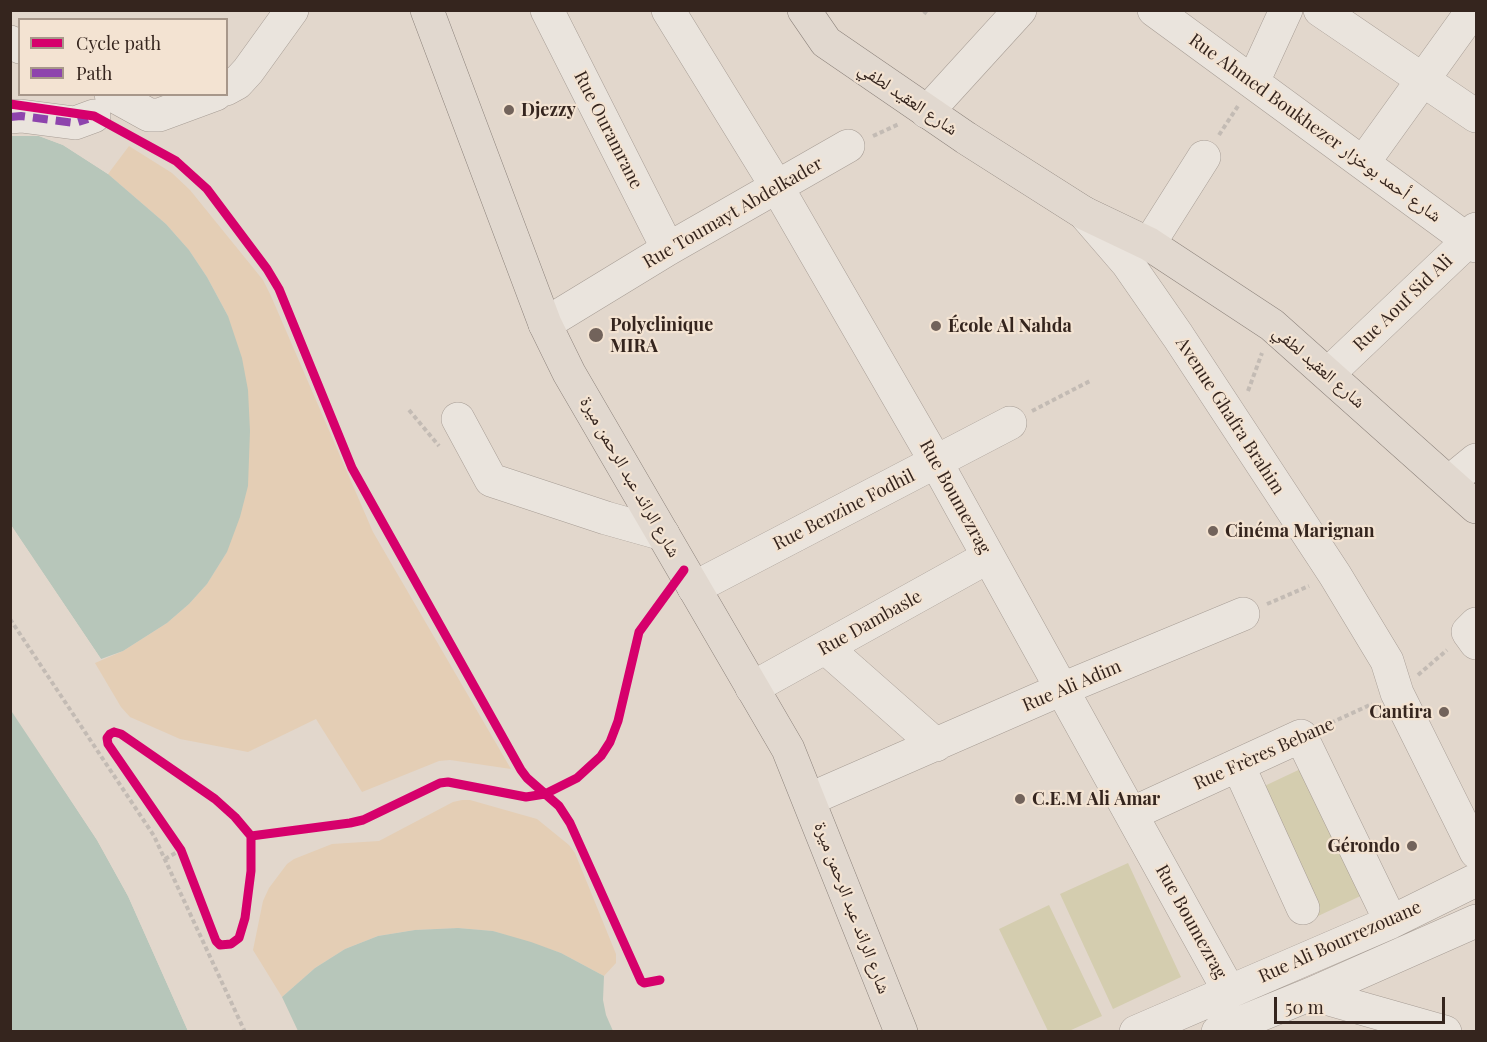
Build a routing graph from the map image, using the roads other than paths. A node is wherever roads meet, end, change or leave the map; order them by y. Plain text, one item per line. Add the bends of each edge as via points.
1 (292, 10) edge
2 (427, 10) edge
3 (547, 10) edge
4 (668, 10) edge
5 (804, 10) edge
6 (1020, 10) edge
7 (1154, 10) edge
8 (1286, 10) edge
9 (1320, 10) edge
10 (1473, 10) edge
11 (1423, 79) junction
12 (1252, 82) junction
13 (228, 88) edge
14 (211, 96) edge
15 (102, 105) edge
16 (927, 112) junction
17 (1476, 116) edge
18 (10, 117) edge
19 (848, 146) road end
20 (1204, 158) road end
21 (1363, 163) junction
22 (777, 187) junction
23 (1084, 213) junction
24 (1475, 239) edge
25 (1149, 244) junction
26 (668, 249) junction
27 (544, 324) junction
28 (1328, 374) junction
29 (458, 419) dead end
30 (1010, 423) road end
31 (1476, 460) edge
32 (936, 462) junction
33 (1449, 482) junction
34 (1476, 507) edge
35 (663, 534) junction
36 (988, 557) junction
37 (694, 588) junction
38 (1243, 614) road end
39 (826, 648) junction
40 (752, 688) junction
41 (1062, 689) junction
42 (936, 746) junction
43 (1238, 765) junction
44 (810, 800) junction
45 (1131, 814) junction
46 (1476, 852) edge
47 (1476, 880) edge
48 (1303, 908) dead end
49 (1476, 921) edge
50 (1391, 922) junction
51 (1229, 991) junction
52 (1311, 994) junction
53 (1238, 1028) edge
54 (901, 1032) edge
55 (1136, 1032) edge
56 (1445, 1032) edge

1 - 13 street via 248,71
2 - 27 main road, شارع الرائد عبد الرحمن ميرة
3 - 26 street, Rue Ouramrane
4 - 22 street, Rue Boumezrag
5 - 16 main road, شارع العقيد لطفي via 826,42
6 - 16 street
7 - 12 street, Rue Ahmed Boukhezer شارع أحمد بوخزار
8 - 12 street
9 - 11 street
10 - 11 street
11 - 17 street
11 - 21 street
12 - 21 street, Rue Ahmed Boukhezer شارع أحمد بوخزار
14 - 15 street via 159,115
15 - 18 street via 75,123
16 - 23 main road, شارع العقيد لطفي
19 - 22 street, Rue Toumayt Abdelkader
20 - 25 street
21 - 24 street, Rue Ahmed Boukhezer شارع أحمد بوخزار
22 - 26 street, Rue Toumayt Abdelkader
22 - 32 street, Rue Boumezrag
23 - 25 main road, شارع العقيد لطفي
23 - 46 street, Avenue Ghafra Brahim via 1128,264 1178,336 1335,575 1387,661 1397,693
24 - 28 street, Rue Aouf Sid Ali
25 - 28 main road, شارع العقيد لطفي via 1272,325
26 - 27 street, Rue Toumayt Abdelkader
27 - 35 main road, شارع الرائد عبد الرحمن ميرة
28 - 33 main road, شارع العقيد لطفي
29 - 35 street via 491,480
30 - 32 street, Rue Benzine Fodhil
31 - 33 street
32 - 36 street, Rue Boumezrag
32 - 37 street, Rue Benzine Fodhil
33 - 34 main road, شارع العقيد لطفي
35 - 37 main road, شارع الرائد عبد الرحمن ميرة
36 - 39 street, Rue Dambasle
36 - 41 street, Rue Boumezrag
37 - 40 main road, شارع الرائد عبد الرحمن ميرة
38 - 41 street, Rue Ali Adim
39 - 40 street, Rue Dambasle
39 - 42 street
40 - 44 main road, شارع الرائد عبد الرحمن ميرة via 788,749
41 - 42 street, Rue Ali Adim
41 - 45 street, Rue Boumezrag
42 - 44 street, Rue Ali Adim
43 - 45 street, Rue Frères Bebane
43 - 48 street
43 - 50 street, Rue Frères Bebane via 1301,736
44 - 54 main road, شارع الرائد عبد الرحمن ميرة
45 - 51 street, Rue Boumezrag
47 - 50 street, Rue Ali Bourrezouane
49 - 52 street
50 - 51 street, Rue Ali Bourrezouane
51 - 55 street, Rue Ali Bourrezouane
52 - 53 street
52 - 56 street

